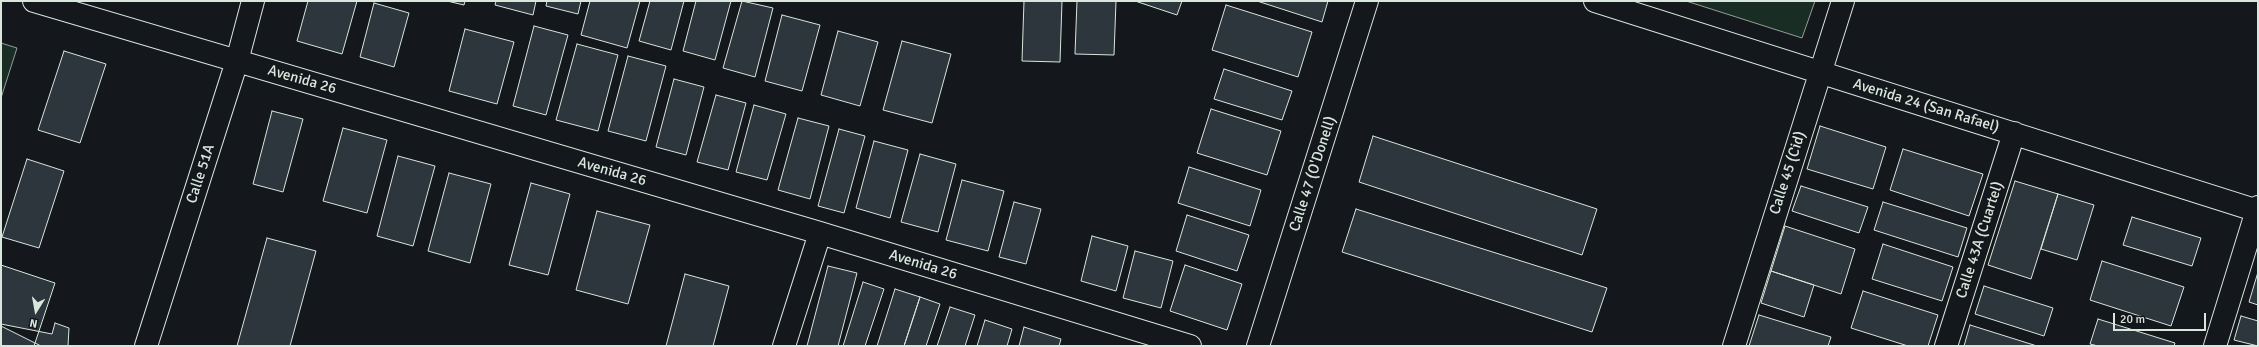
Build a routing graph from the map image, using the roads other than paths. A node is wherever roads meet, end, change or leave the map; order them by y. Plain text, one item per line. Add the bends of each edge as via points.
1 (34, 1) edge
2 (253, 1) edge
3 (1367, 1) edge
4 (1595, 1) edge
5 (1843, 1) edge
6 (237, 61) junction
7 (1820, 72) junction
8 (2014, 133) junction
9 (2258, 209) edge
10 (820, 234) junction
11 (146, 346) edge
12 (784, 346) edge
13 (1190, 346) edge
14 (1258, 346) edge
15 (1734, 346) edge
16 (1946, 346) edge
17 (2215, 346) edge

1 - 6 street, Avenida 26
2 - 6 street, Calle 51A
3 - 14 street, Calle 47 (O'Donell)
4 - 7 street, Avenida 24 (San Rafael)
5 - 7 street, Calle 45 (Cid)
6 - 10 street, Avenida 26
6 - 11 street, Calle 51A
7 - 8 street, Avenida 24 (San Rafael)
7 - 15 street, Calle 45 (Cid)
8 - 9 street, Avenida 24 (San Rafael)
8 - 16 street, Calle 43A (Cuartel)
9 - 17 street
10 - 12 street
10 - 13 street, Avenida 26

